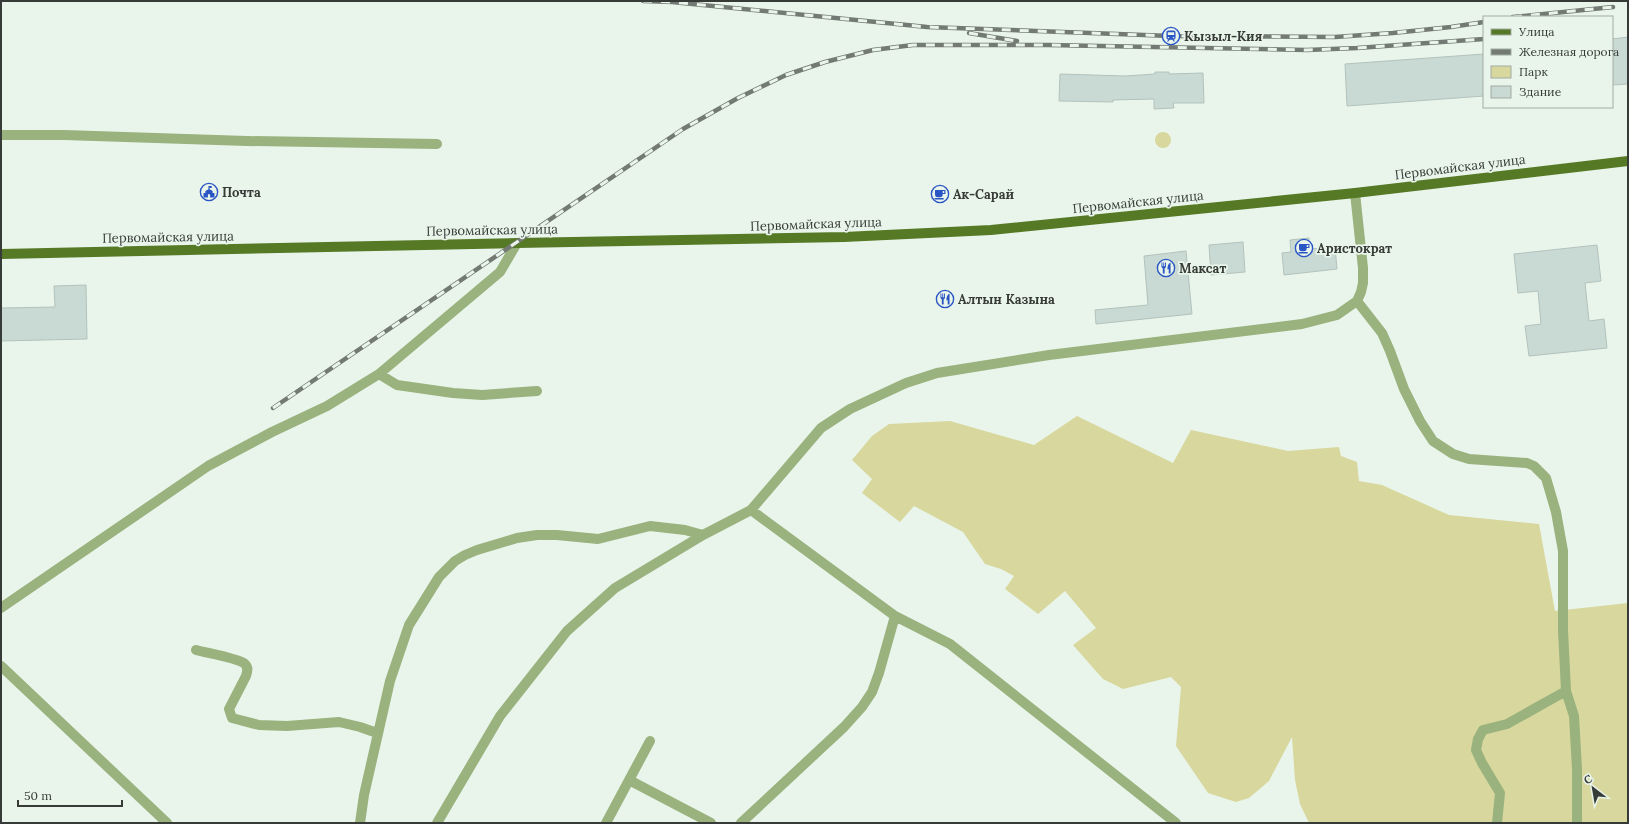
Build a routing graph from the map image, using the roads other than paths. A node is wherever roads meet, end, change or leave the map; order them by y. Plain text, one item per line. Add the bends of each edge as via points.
1 (1, 135) edge
2 (437, 144) dead end
3 (1628, 161) edge
4 (1355, 193) junction
5 (517, 242) junction
6 (1, 254) edge
7 (1357, 301) junction
8 (379, 374) junction
9 (537, 391) dead end
10 (751, 510) junction
11 (703, 535) junction
12 (1, 608) edge
13 (895, 616) junction
14 (196, 650) dead end
15 (1, 666) edge
16 (1566, 691) junction
17 (377, 733) junction
18 (650, 741) dead end
19 (629, 780) junction
20 (167, 823) edge
21 (360, 823) edge
22 (437, 823) edge
23 (606, 823) edge
24 (711, 823) edge
25 (741, 823) edge
26 (1176, 823) edge
27 (1497, 823) edge
28 (1577, 823) edge

1 - 2 street
3 - 4 main road, Первомайская улица
4 - 5 main road, Первомайская улица via 991,230 844,238
4 - 7 street via 1363,283
5 - 6 main road, Первомайская улица
5 - 8 street via 500,272
7 - 10 street via 1337,316 1302,324 1050,355 938,373 906,383 850,409 821,428
7 - 16 street via 1382,333 1404,389 1433,441 1453,454 1469,459 1527,463 1546,478 1556,512 1563,551 1562,603
8 - 9 street via 397,385 453,393 482,395
8 - 12 street via 327,406 208,466
10 - 11 street
10 - 13 street
11 - 17 street via 650,526 598,539 537,535 477,550 455,561 439,577 409,625 390,681
11 - 22 street via 615,588 567,631 500,716
13 - 25 street via 879,674 872,692 862,707
13 - 26 street via 950,644
14 - 17 street via 245,664 248,671 229,709 232,718 259,725 287,726 338,722
15 - 20 street
16 - 27 street via 1507,724 1484,730 1478,739 1476,750 1500,793
16 - 28 street via 1574,716
17 - 21 street
18 - 19 street
19 - 23 street
19 - 24 street

